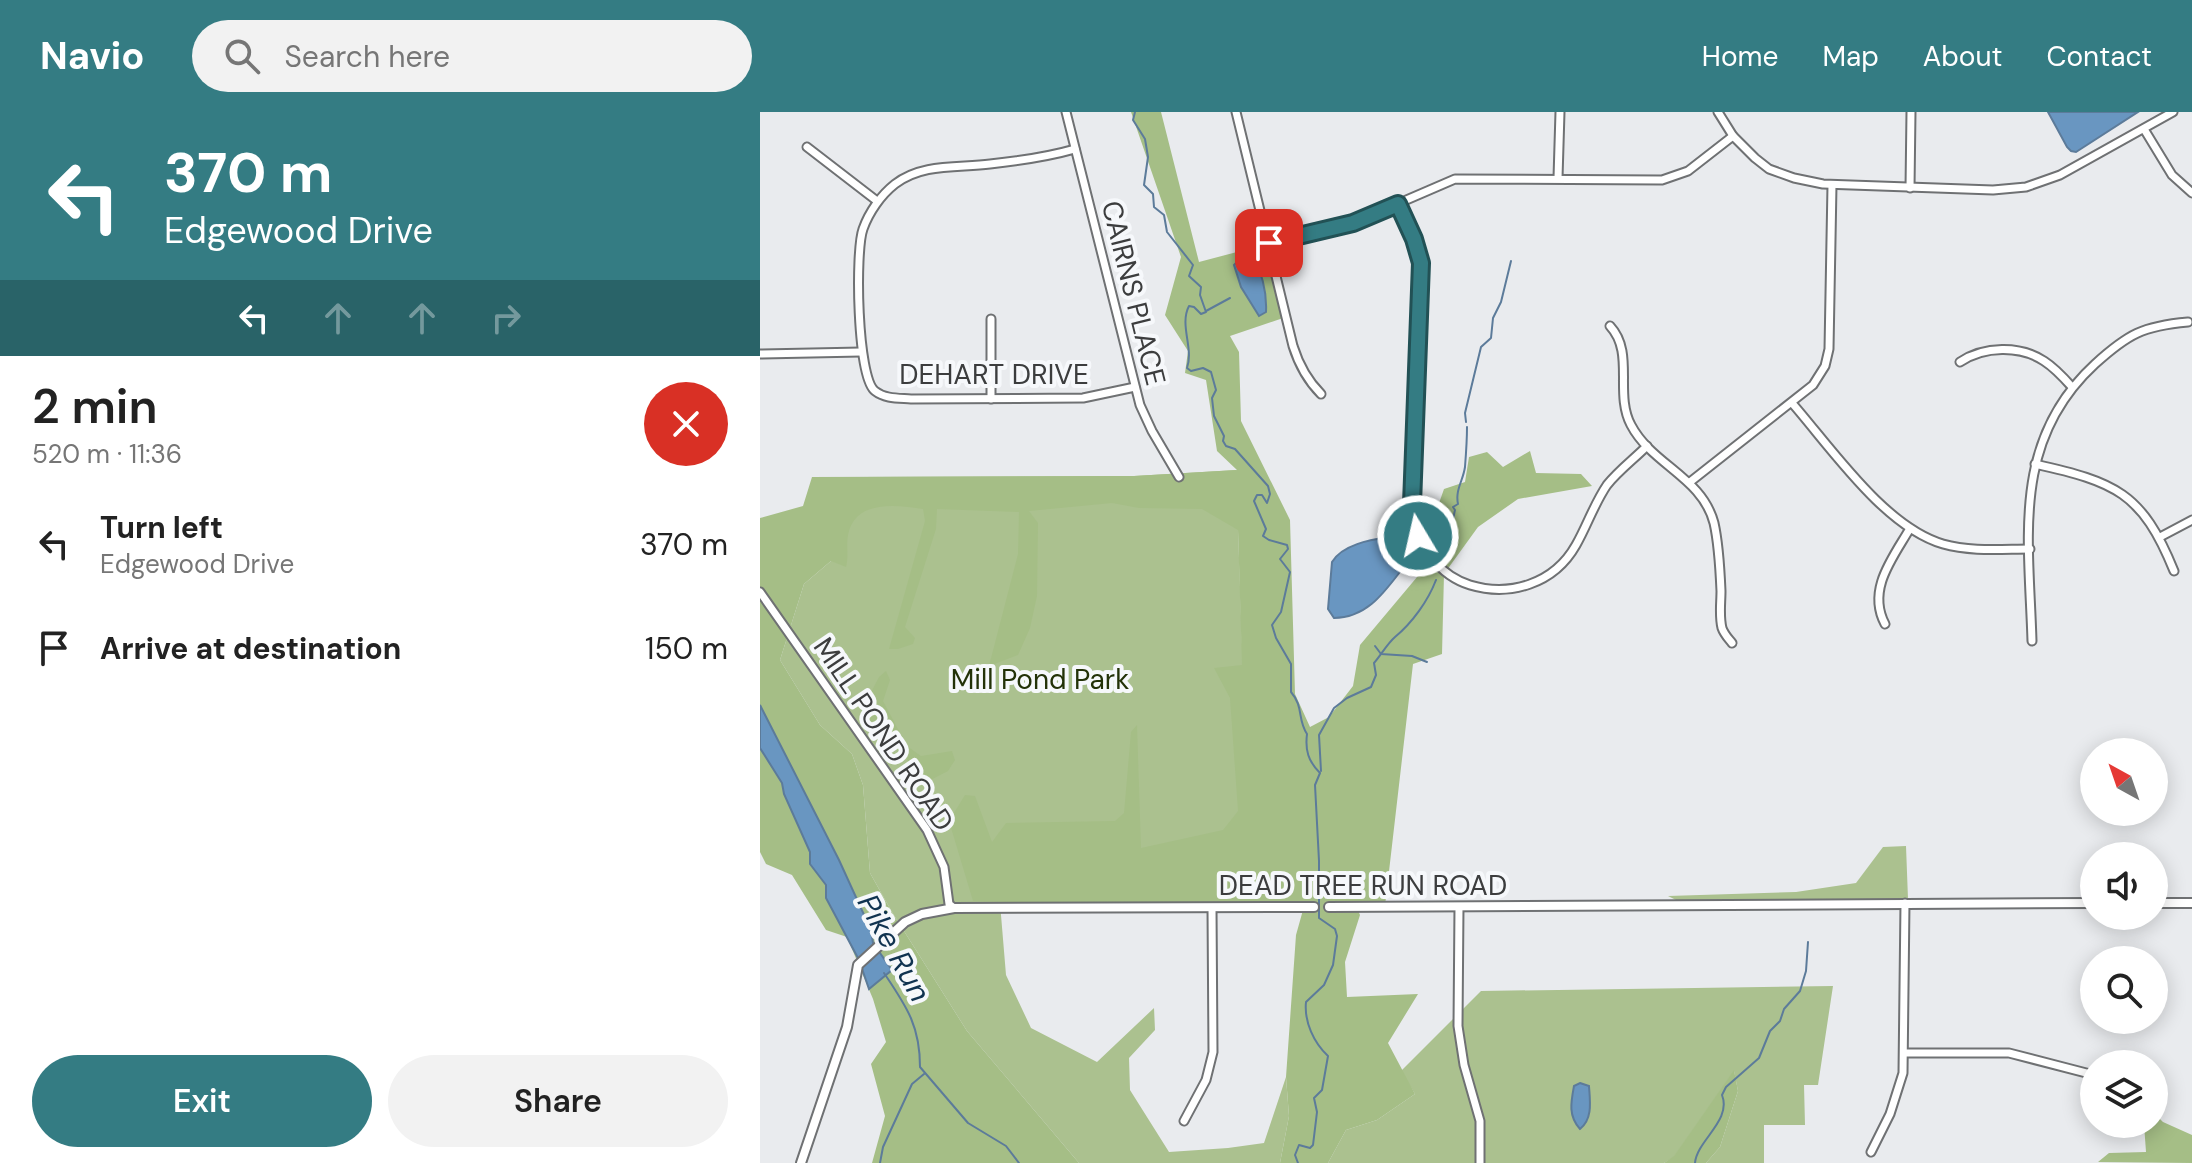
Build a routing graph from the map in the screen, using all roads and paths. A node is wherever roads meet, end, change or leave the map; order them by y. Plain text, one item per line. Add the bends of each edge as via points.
1 (1066, 112) edge
2 (1236, 112) edge
3 (1560, 112) edge
4 (1718, 112) edge
5 (1911, 112) edge
6 (2173, 112) edge
7 (2144, 129) junction
8 (1733, 136) junction
9 (807, 147) dead end
10 (1075, 149) junction
11 (1558, 178) junction
12 (1832, 185) junction
13 (1910, 188) junction
14 (2192, 193) edge
15 (877, 201) junction
16 (1398, 204) junction
17 (1269, 243) junction
18 (991, 319) dead end
19 (2188, 322) dead end
20 (1610, 326) dead end
21 (861, 352) junction
22 (760, 354) edge
23 (1960, 362) dead end
24 (1135, 387) junction
25 (2072, 387) junction
26 (1321, 394) dead end
27 (991, 399) junction
28 (1792, 403) junction
29 (1647, 446) junction
30 (2035, 464) junction
31 (1179, 477) dead end
32 (1690, 482) junction
33 (2192, 520) edge
34 (1909, 530) junction
35 (2160, 537) junction
36 (2030, 549) junction
37 (2174, 571) dead end
38 (760, 592) edge
39 (1885, 624) dead end
40 (2032, 641) dead end
41 (1732, 643) dead end
42 (1905, 903) junction
43 (2080, 903) edge
44 (2168, 903) edge
45 (2192, 903) edge
46 (1314, 907) joint
47 (1329, 907) joint
48 (1459, 907) junction
49 (954, 908) junction
50 (1212, 908) junction
51 (1905, 1053) junction
52 (2080, 1071) edge
53 (1184, 1121) dead end
54 (1871, 1152) dead end
55 (801, 1163) edge
56 (1480, 1163) edge

1 - 10 street, CAIRNS PLACE
2 - 17 street
3 - 11 street
4 - 8 street
5 - 13 street
6 - 7 street
7 - 13 street via 2060,175 2026,187
7 - 14 street via 2172,175
8 - 11 street via 1688,171 1662,180
8 - 12 street via 1769,169
9 - 15 street
10 - 15 street, DEHART DRIVE via 917,172
10 - 24 street, CAIRNS PLACE
11 - 16 street via 1455,179
12 - 13 street
12 - 28 street via 1829,349 1819,378
15 - 21 street, DEHART DRIVE via 860,249
16 - 17 street via 1353,223
16 - 29 street via 1421,263 1413,518 1423,546 1444,571 1493,591 1541,579 1574,548 1609,483
17 - 26 street via 1299,362
18 - 27 street
19 - 25 street via 2131,334
20 - 29 street via 1622,345 1626,414
21 - 22 street
21 - 27 street, DEHART DRIVE via 872,388 887,397
23 - 25 street via 1977,352 2030,353
24 - 27 street, DEHART DRIVE via 1083,398
24 - 31 street, CAIRNS PLACE via 1147,422
25 - 30 street via 2051,418
28 - 32 street
28 - 34 street
29 - 32 street
30 - 35 street via 2096,479 2119,491
30 - 36 street
32 - 41 street via 1713,522 1722,626
33 - 35 street
34 - 36 street via 1955,547
34 - 39 street via 1880,581
35 - 37 street
36 - 40 street
38 - 49 street, MILL POND ROAD via 927,830
42 - 43 street, DEAD TREE RUN ROAD
42 - 48 street, DEAD TREE RUN ROAD
42 - 51 street
44 - 45 street
46 - 47 street, DEAD TREE RUN ROAD
46 - 50 street, DEAD TREE RUN ROAD
47 - 48 street, DEAD TREE RUN ROAD
48 - 56 street via 1459,1035 1480,1121
49 - 50 street, DEAD TREE RUN ROAD
49 - 55 street, DEAD TREE RUN ROAD via 910,919 859,963 847,1027
50 - 53 street via 1213,1052 1206,1080
51 - 52 street via 2009,1053
51 - 54 street via 1900,1086

